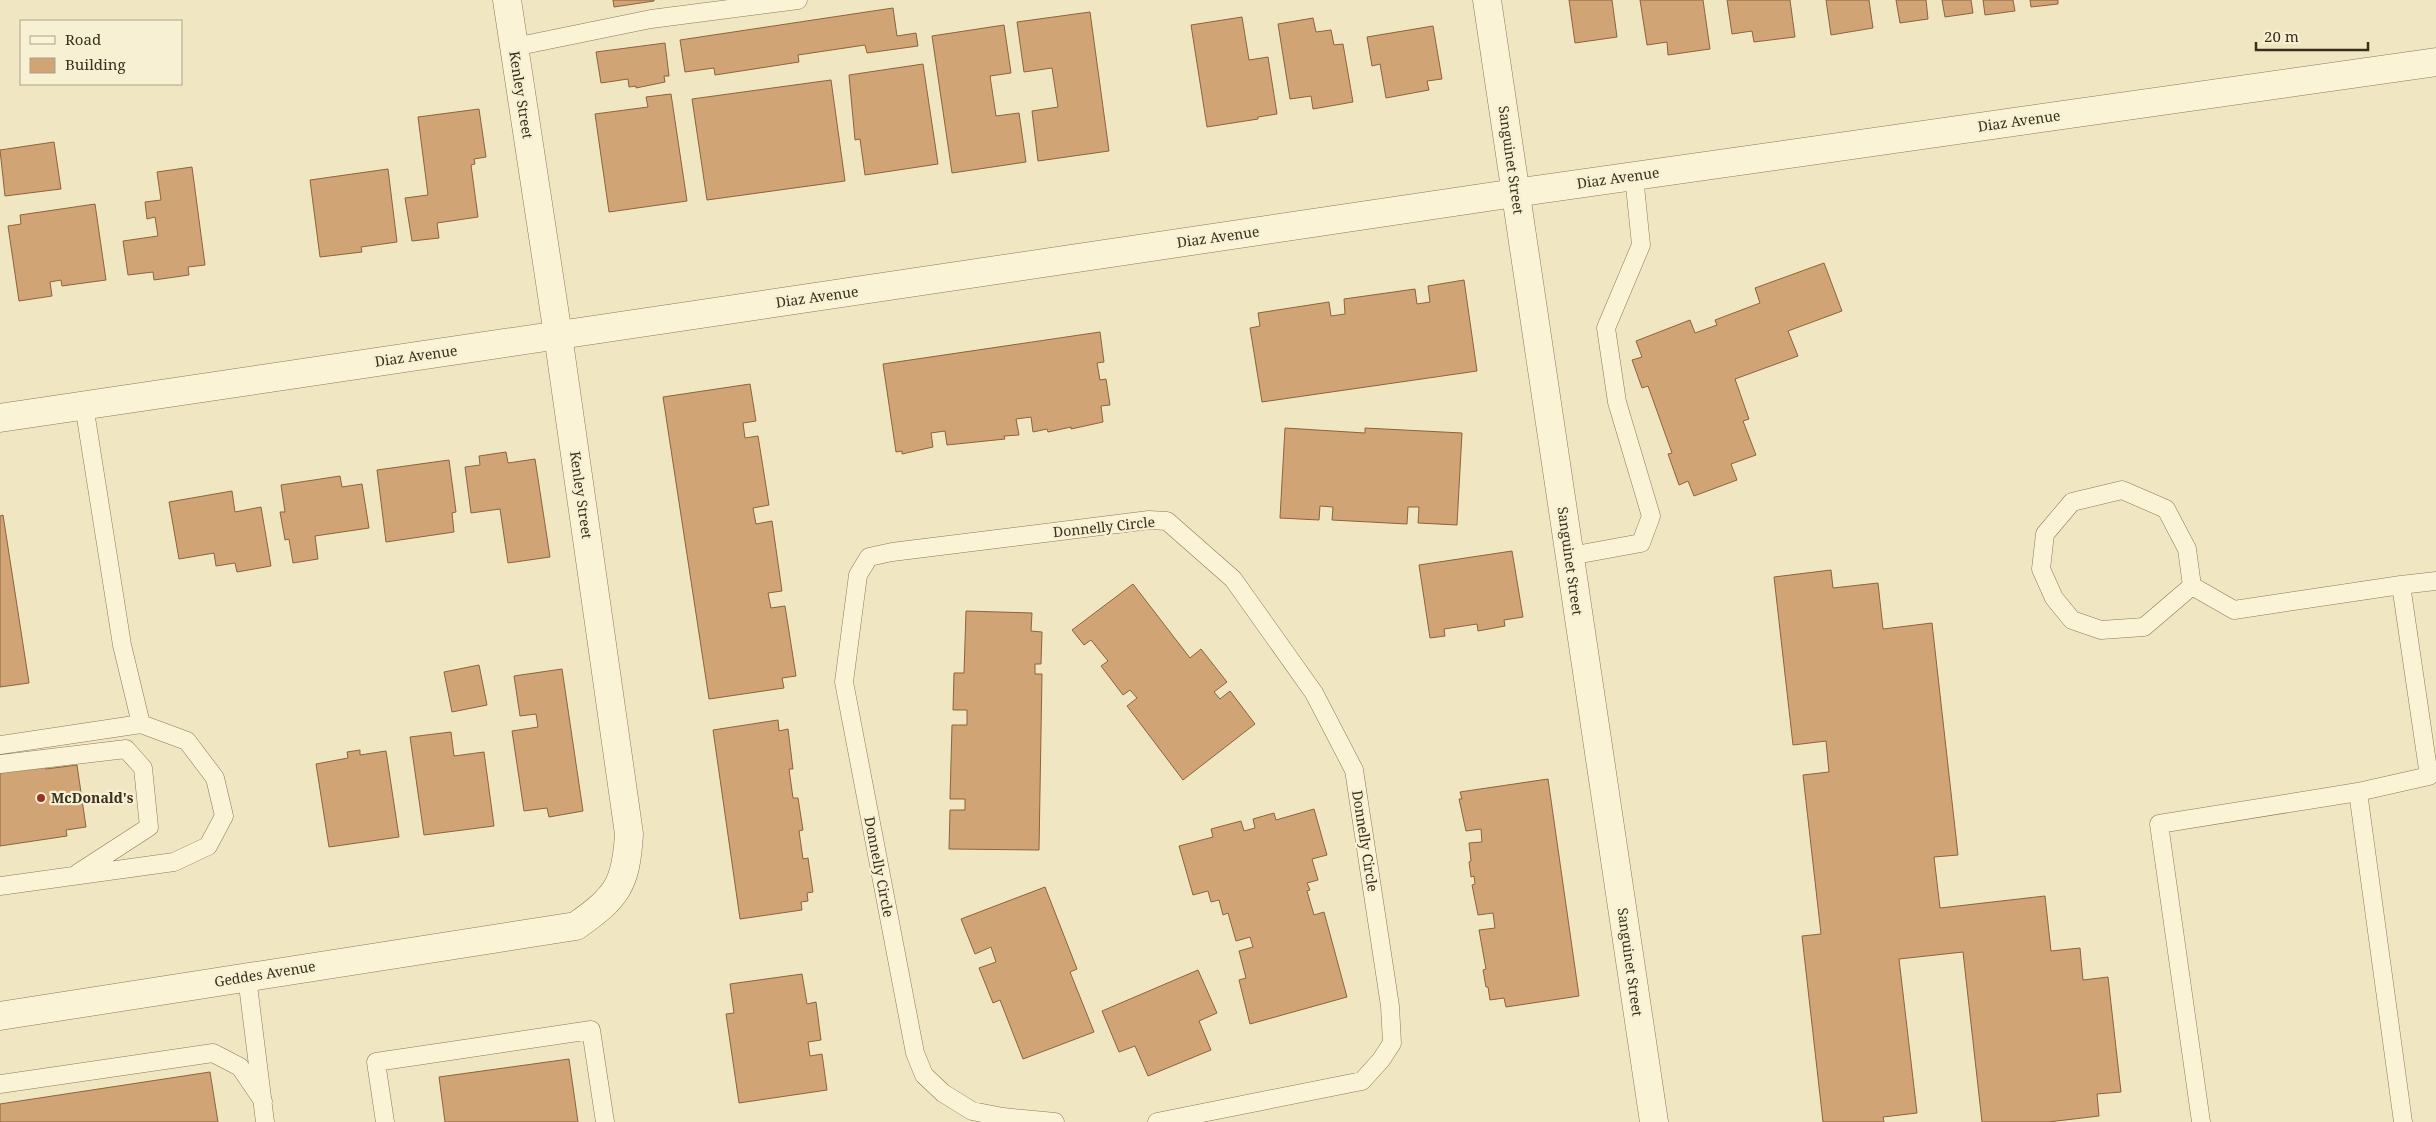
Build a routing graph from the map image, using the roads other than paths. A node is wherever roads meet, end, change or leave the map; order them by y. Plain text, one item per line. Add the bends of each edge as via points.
1 (507, 0) edge
2 (798, 0) edge
3 (1487, 0) edge
4 (514, 47) junction
5 (2436, 62) edge
6 (1634, 176) junction
7 (1515, 193) junction
8 (558, 335) junction
9 (84, 405) junction
10 (0, 418) edge
11 (1570, 556) junction
12 (2436, 581) edge
13 (2401, 585) junction
14 (2192, 586) junction
15 (141, 724) junction
16 (0, 745) edge
17 (0, 764) edge
18 (2358, 792) junction
19 (74, 876) junction
20 (0, 886) edge
21 (531, 933) joint
22 (247, 977) junction
23 (0, 1016) edge
24 (0, 1084) edge
25 (263, 1101) junction
26 (1197, 1118) edge
27 (265, 1122) edge
28 (385, 1122) edge
29 (605, 1122) edge
30 (1055, 1122) edge
31 (1157, 1122) edge
32 (1654, 1122) edge
33 (2201, 1122) edge
34 (2404, 1122) edge

1 - 4 street, Kenley Street
2 - 4 lane via 651,19
3 - 7 street, Sanguinet Street
4 - 8 street, Kenley Street
5 - 6 street, Diaz Avenue
6 - 7 street, Diaz Avenue
6 - 11 lane via 1641,245 1606,328 1617,402 1651,516 1641,543
7 - 8 street, Diaz Avenue
7 - 11 street, Sanguinet Street
8 - 9 street, Diaz Avenue
8 - 21 street, Kenley Street via 629,834 627,864 614,895 603,907 576,926
9 - 10 street, Diaz Avenue
9 - 15 lane via 122,646
11 - 32 street, Sanguinet Street
12 - 13 lane
13 - 14 lane via 2234,610
13 - 18 lane via 2430,776
14 - 14 lane via 2187,549 2166,509 2122,490 2072,502 2045,534 2041,569 2054,598 2072,620 2101,630 2144,627
15 - 16 lane
15 - 19 lane via 186,741 215,778 224,816 208,846 174,862
17 - 19 lane via 126,749 143,768 149,827
18 - 33 lane via 2159,824
18 - 34 lane
19 - 20 lane
21 - 22 street, Geddes Avenue
22 - 23 street, Geddes Avenue
22 - 25 lane
24 - 25 lane via 213,1053 240,1067
25 - 27 lane
26 - 30 lane, Donnelly Circle via 1362,1081 1392,1043 1390,1006 1354,770 1314,693 1233,579 1167,521 1149,520 869,557 858,576 852,610 844,682 915,1053 924,1075 972,1111
26 - 31 lane, Donnelly Circle
28 - 29 lane via 376,1062 591,1030

